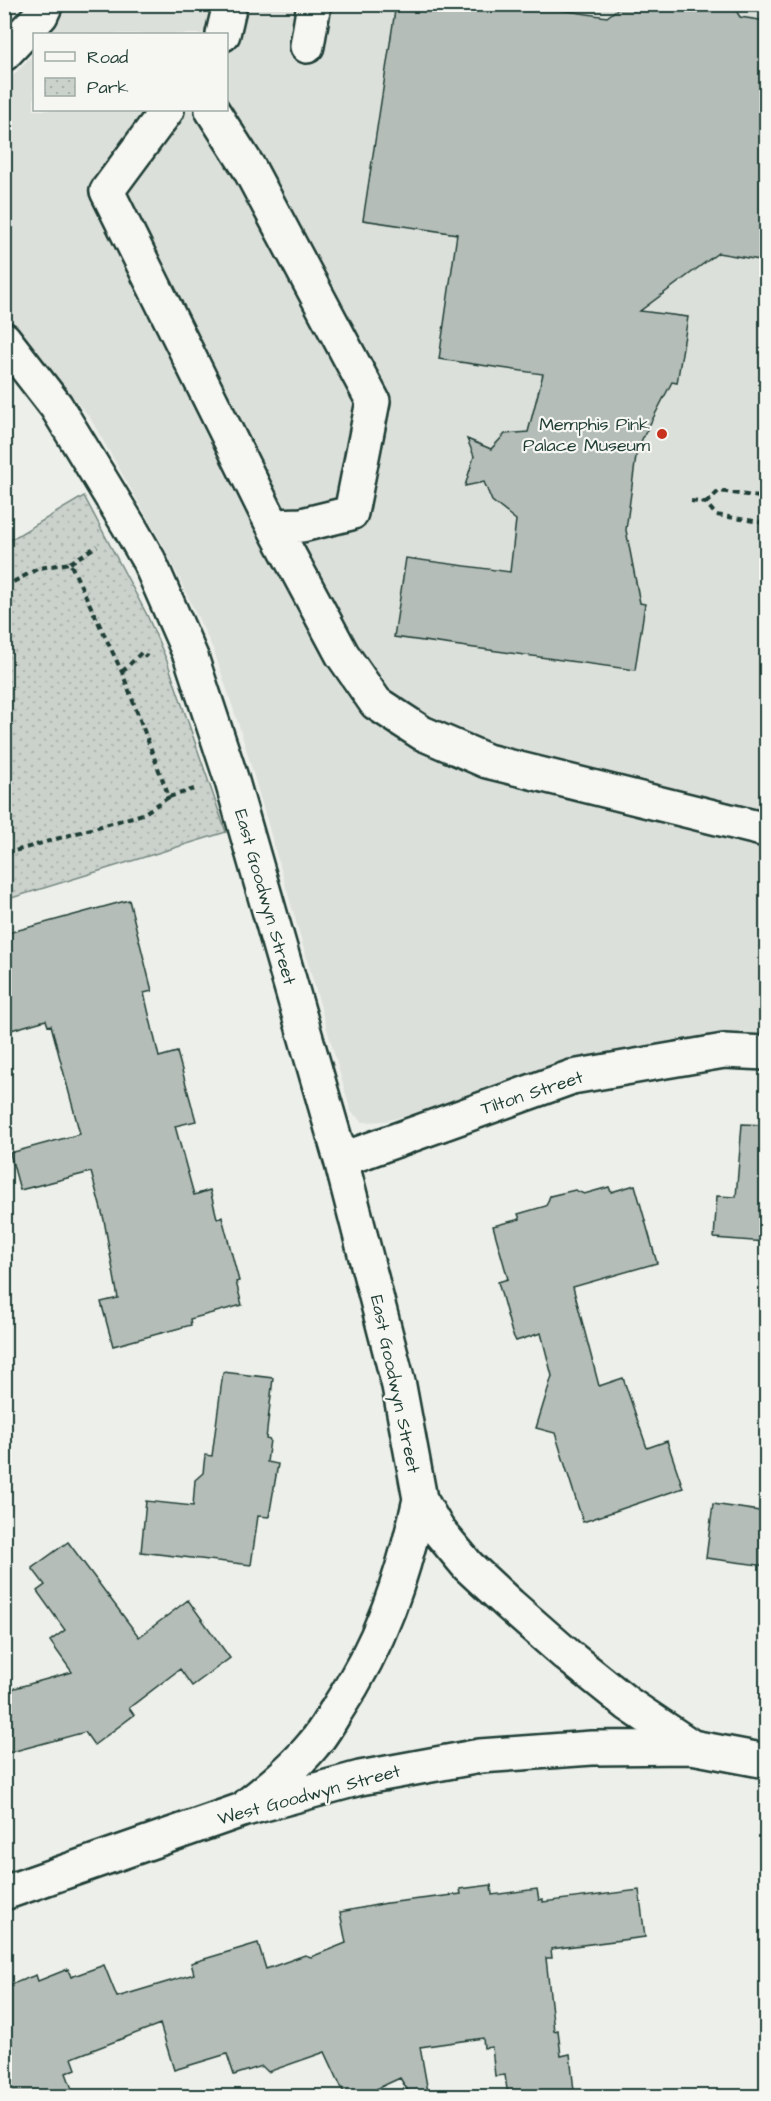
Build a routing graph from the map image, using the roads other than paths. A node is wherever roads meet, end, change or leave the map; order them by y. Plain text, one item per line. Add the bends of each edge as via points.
1 (46, 4) edge
2 (230, 4) edge
3 (314, 4) edge
4 (224, 33) edge
5 (307, 46) dead end
6 (4, 54) edge
7 (166, 111) edge
8 (213, 111) edge
9 (4, 339) edge
10 (274, 526) junction
11 (766, 830) edge
12 (766, 1053) edge
13 (341, 1160) junction
14 (420, 1499) junction
15 (692, 1747) junction
16 (766, 1761) edge
17 (242, 1810) junction
18 (4, 1893) edge

1 - 6 street via 41,15
2 - 4 street
3 - 5 street
7 - 10 street via 107,191
8 - 10 street via 249,168 373,401 351,513 302,525
9 - 13 street, East Goodwyn Street via 56,406 139,544 172,610 231,778
10 - 11 street via 342,654 376,703 422,733 487,761
12 - 13 street, Tilton Street via 724,1051 572,1077
13 - 14 street, East Goodwyn Street via 399,1386
14 - 15 street, East Goodwyn Street via 438,1530 468,1566 510,1605 628,1704
14 - 17 street, East Goodwyn Street via 396,1593 350,1691 314,1745
15 - 16 street, West Goodwyn Street
15 - 17 street, West Goodwyn Street via 592,1748 480,1756 360,1778
17 - 18 street, West Goodwyn Street

